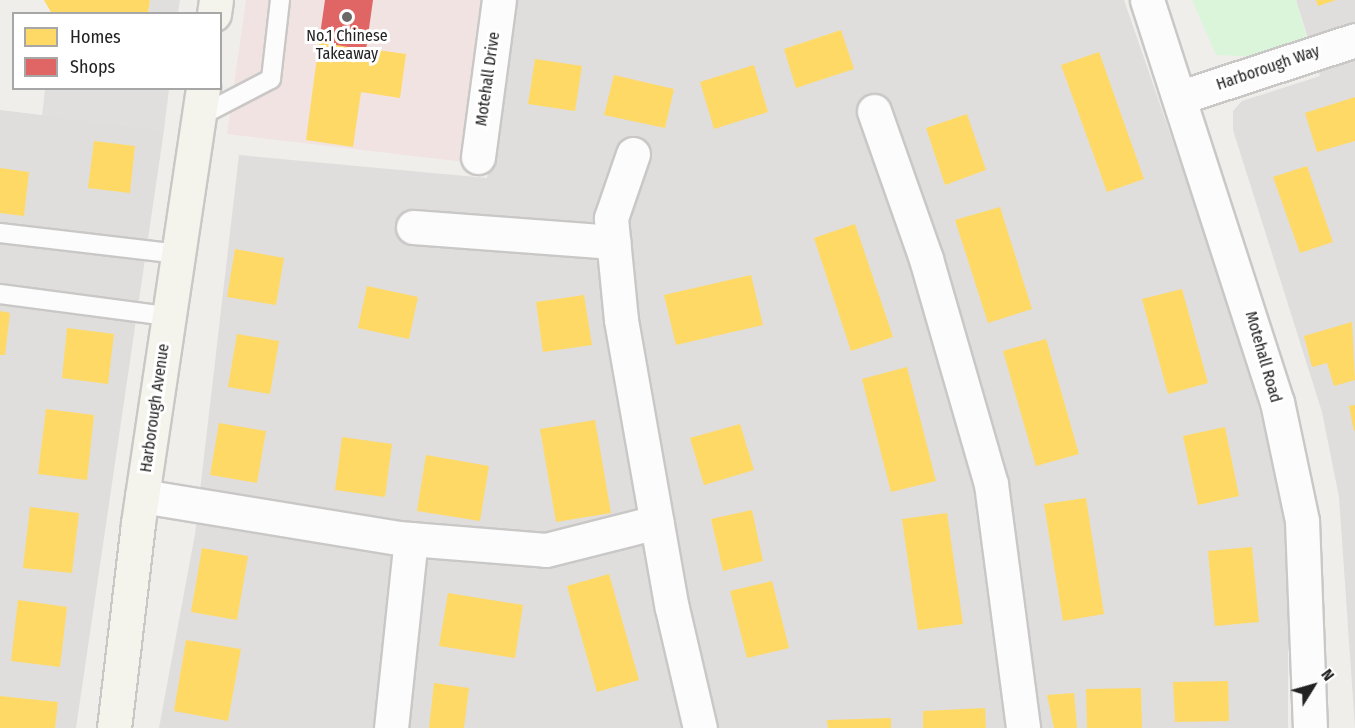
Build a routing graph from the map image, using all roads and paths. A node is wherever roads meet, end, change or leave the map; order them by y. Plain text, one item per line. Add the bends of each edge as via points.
1 (280, 0) edge
2 (499, 0) edge
3 (1147, 0) edge
4 (1355, 40) edge
5 (1181, 97) junction
6 (202, 102) edge
7 (874, 111) dead end
8 (633, 154) dead end
9 (478, 157) dead end
10 (413, 227) dead end
11 (0, 233) edge
12 (613, 242) junction
13 (179, 254) junction
14 (0, 294) edge
15 (168, 316) junction
16 (142, 496) junction
17 (657, 522) junction
18 (411, 539) junction
19 (114, 728) edge
20 (391, 728) edge
21 (700, 728) edge
22 (1023, 728) edge
23 (1310, 728) edge

1 - 6 lane via 271,79
2 - 9 street, Motehall Drive
3 - 5 street, Motehall Road
4 - 5 street, Harborough Way
5 - 23 street, Motehall Road via 1277,402 1302,521
6 - 13 street, Harborough Avenue
7 - 22 street via 926,259 991,484
8 - 12 street via 611,218
10 - 12 street
11 - 13 lane
12 - 17 street via 621,320
13 - 15 street, Harborough Avenue
14 - 15 lane
15 - 16 street, Harborough Avenue
16 - 18 street
16 - 19 street, Harborough Avenue
17 - 18 street via 546,550
17 - 21 street
18 - 20 street

